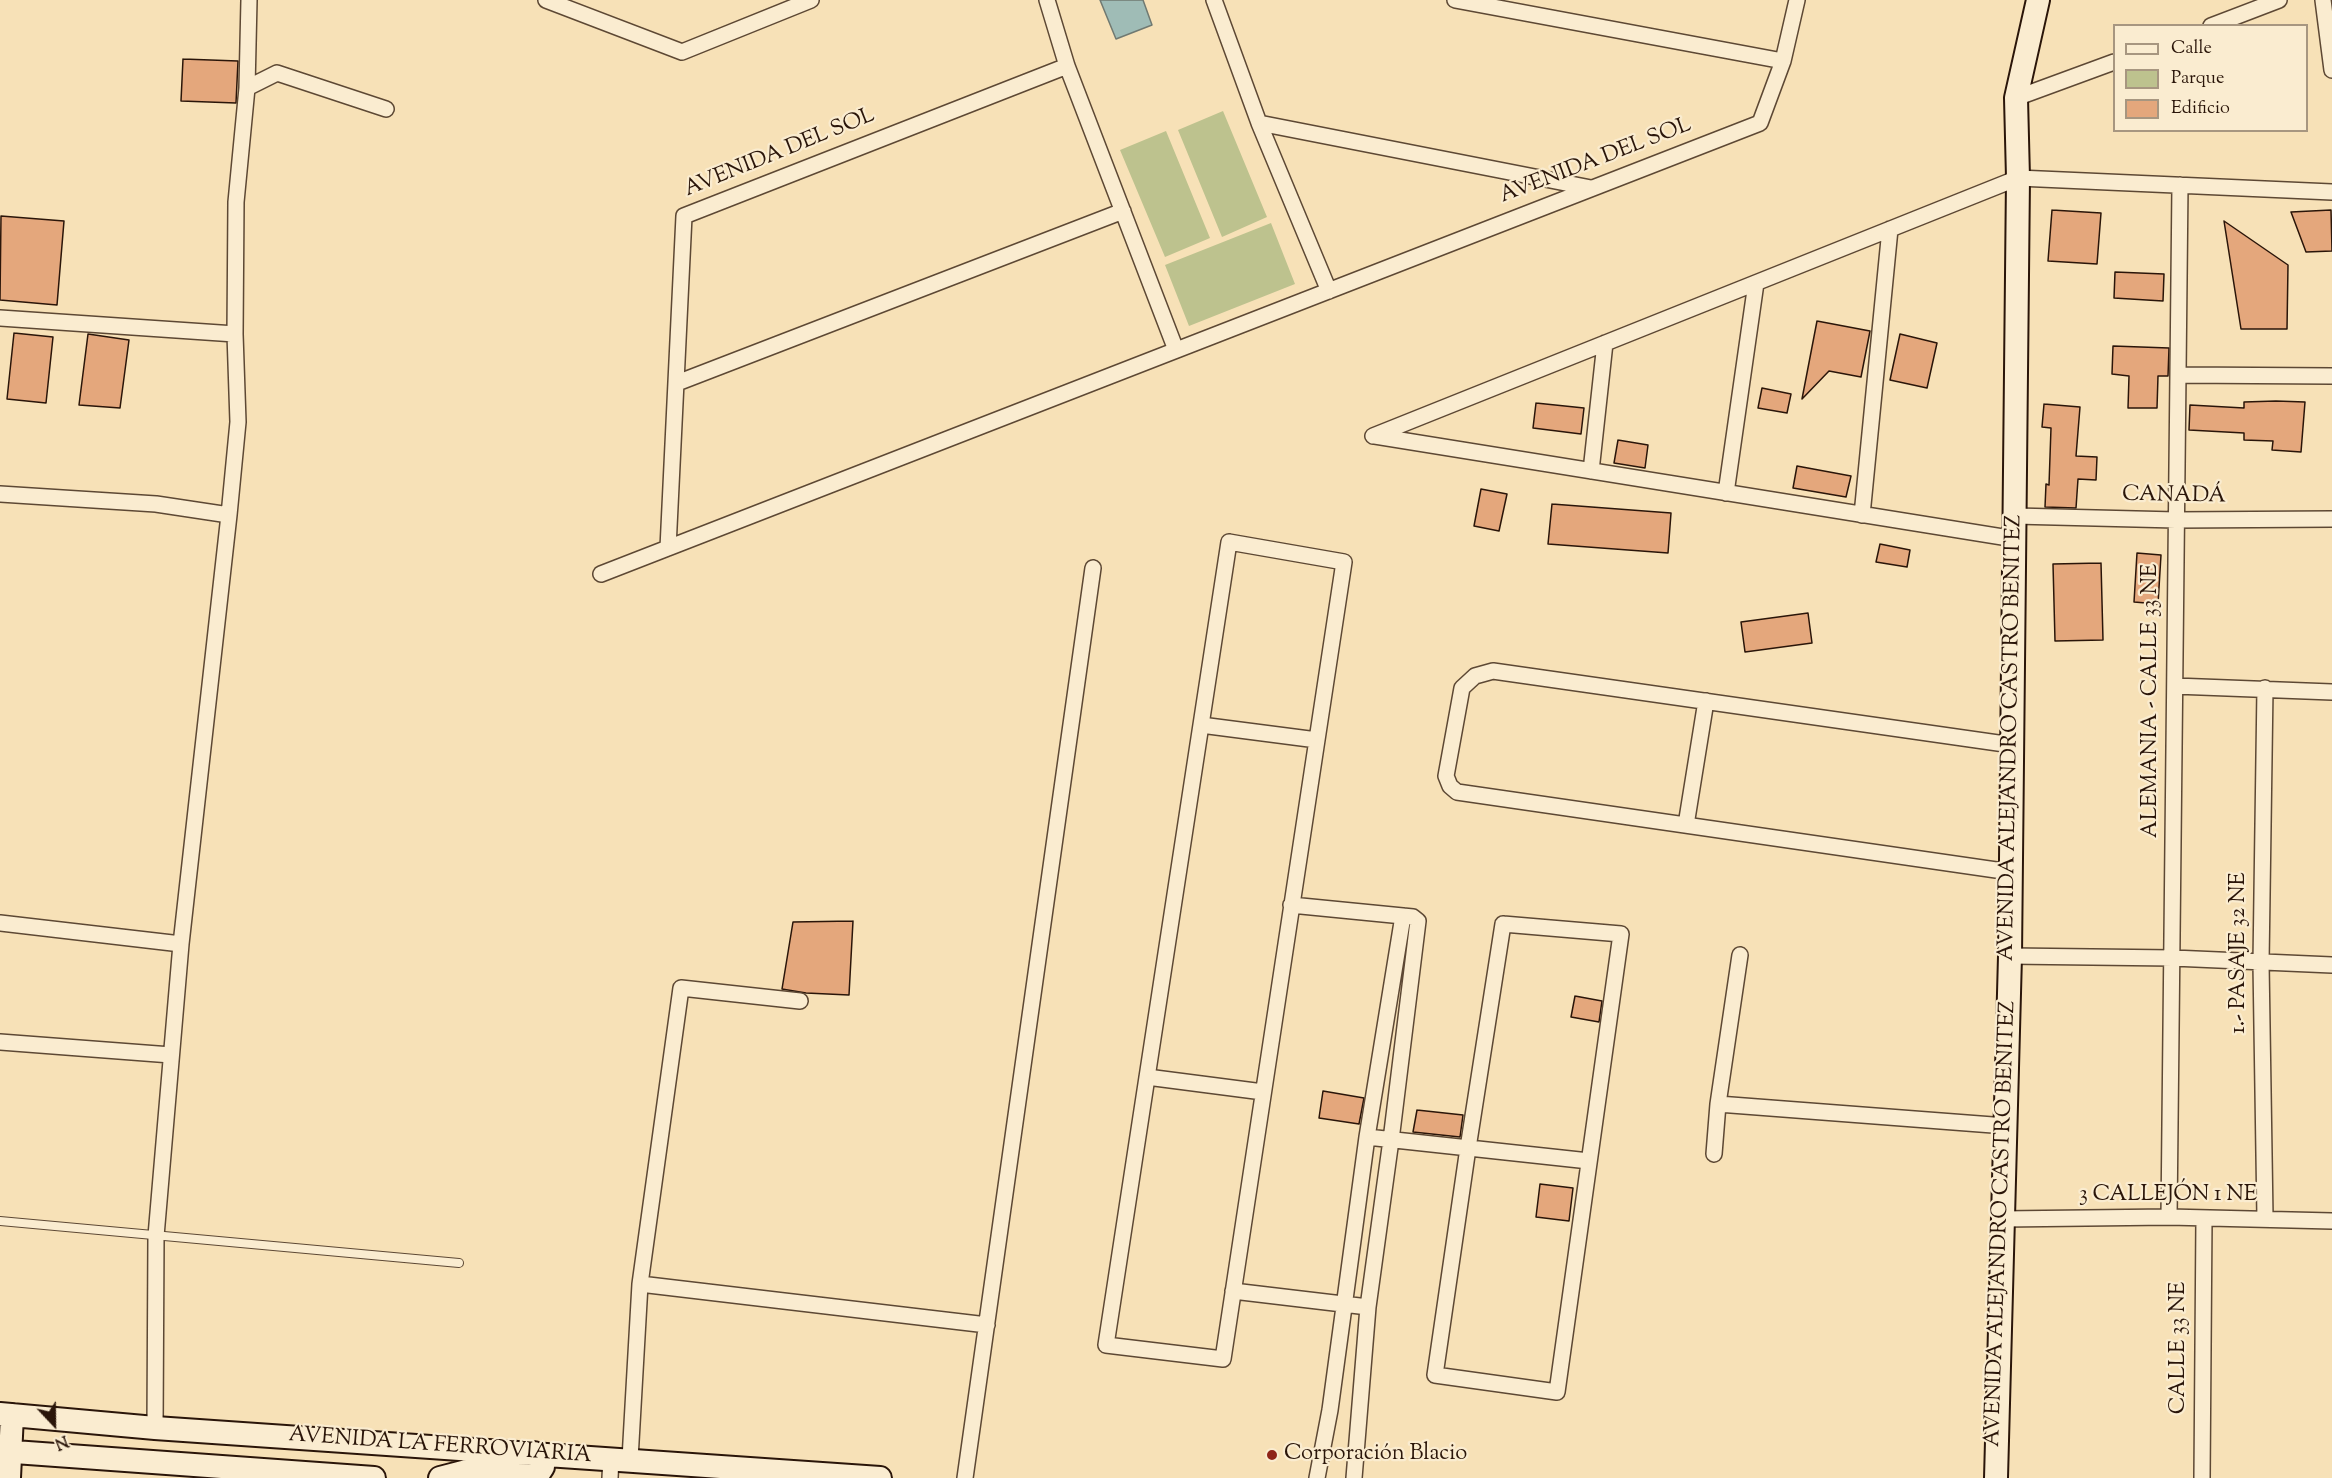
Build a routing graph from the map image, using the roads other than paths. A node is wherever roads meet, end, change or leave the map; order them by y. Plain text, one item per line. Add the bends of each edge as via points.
1 (249, 0) edge
2 (546, 0) edge
3 (811, 0) edge
4 (1047, 0) edge
5 (1214, 0) edge
6 (1455, 0) edge
7 (1797, 0) edge
8 (2038, 0) edge
9 (2279, 0) edge
10 (2323, 0) edge
11 (2216, 24) edge
12 (1784, 61) junction
13 (2113, 63) edge
14 (1067, 66) junction
15 (2332, 70) edge
16 (247, 88) junction
17 (2016, 99) junction
18 (386, 109) dead end
19 (1258, 123) junction
20 (2018, 178) junction
21 (2180, 185) junction
22 (1591, 188) junction
23 (2332, 192) edge
24 (1123, 211) junction
25 (1890, 229) junction
26 (1756, 283) junction
27 (1329, 291) junction
28 (0, 318) edge
29 (235, 334) junction
30 (1605, 343) junction
31 (1176, 350) junction
32 (2178, 375) junction
33 (2332, 376) edge
34 (676, 383) junction
35 (1591, 471) junction
36 (1726, 493) junction
37 (0, 494) edge
38 (229, 515) junction
39 (1862, 515) junction
40 (2015, 516) junction
41 (2332, 519) edge
42 (2176, 520) junction
43 (2014, 539) junction
44 (668, 548) junction
45 (1093, 568) dead end
46 (601, 574) dead end
47 (2175, 686) junction
48 (2265, 688) junction
49 (2332, 692) edge
50 (1706, 701) junction
51 (1201, 725) junction
52 (1317, 740) junction
53 (2012, 745) junction
54 (1686, 825) junction
55 (2010, 872) junction
56 (1292, 904) junction
57 (1403, 916) junction
58 (0, 923) edge
59 (181, 944) junction
60 (1740, 955) dead end
61 (2010, 956) junction
62 (2173, 958) junction
63 (2261, 963) junction
64 (2332, 965) edge
65 (800, 1001) dead end
66 (0, 1042) edge
67 (171, 1055) junction
68 (1147, 1077) junction
69 (1263, 1092) junction
70 (1718, 1104) junction
71 (2006, 1126) junction
72 (1367, 1137) junction
73 (1391, 1140) junction
74 (1468, 1148) junction
75 (1714, 1154) dead end
76 (1588, 1161) junction
77 (2169, 1217) junction
78 (2204, 1218) junction
79 (2265, 1218) junction
80 (2003, 1219) junction
81 (0, 1221) edge
82 (2332, 1221) edge
83 (156, 1236) junction
84 (459, 1263) dead end
85 (640, 1284) junction
86 (1233, 1291) junction
87 (1345, 1304) junction
88 (1368, 1307) junction
89 (987, 1325) junction
90 (6, 1414) edge
91 (155, 1428) junction
92 (5, 1452) edge
93 (534, 1453) junction
94 (617, 1465) edge
95 (9, 1478) edge
96 (374, 1478) edge
97 (440, 1478) edge
98 (880, 1478) edge
99 (965, 1478) edge
100 (1317, 1478) edge
101 (1354, 1478) edge
102 (1996, 1478) edge
103 (2202, 1478) edge

1 - 16 street
2 - 3 street via 682,52
4 - 14 street
5 - 19 street
6 - 12 street
7 - 12 street, AVENIDA DEL SOL
8 - 17 street, AVENIDA ALEJANDRO CASTRO BENITEZ
9 - 11 street
10 - 15 street
12 - 22 street, AVENIDA DEL SOL via 1760,123
13 - 17 street
14 - 24 street
14 - 34 street, AVENIDA DEL SOL via 684,216
16 - 18 street via 277,73
16 - 29 street via 236,202
17 - 20 street, AVENIDA ALEJANDRO CASTRO BENITEZ
19 - 22 street
19 - 27 street
20 - 21 street
20 - 25 street
20 - 40 street, AVENIDA ALEJANDRO CASTRO BENITEZ
21 - 23 street
21 - 32 street, ALEMANIA - CALLE 33 NE
22 - 27 street, AVENIDA DEL SOL
24 - 31 street
24 - 34 street
25 - 26 street
25 - 39 street
26 - 30 street
26 - 36 street
27 - 31 street, AVENIDA DEL SOL
28 - 29 street
29 - 38 street via 238,422
30 - 35 street
30 - 35 street via 1372,436
31 - 44 street, AVENIDA DEL SOL
32 - 33 street
32 - 42 street, ALEMANIA - CALLE 33 NE
34 - 44 street, AVENIDA DEL SOL
35 - 36 street
36 - 39 street
37 - 38 street via 156,504
38 - 59 street
39 - 43 street
40 - 42 street, CANADÁ
40 - 43 street, AVENIDA ALEJANDRO CASTRO BENITEZ
41 - 42 street, CANADÁ
42 - 47 street, ALEMANIA - CALLE 33 NE
43 - 53 street, AVENIDA ALEJANDRO CASTRO BENITEZ
44 - 46 street, AVENIDA DEL SOL
45 - 89 street
47 - 48 street
47 - 62 street, ALEMANIA - CALLE 33 NE
48 - 49 street
48 - 63 street, 1.- PASAJE 32 NE
50 - 53 street
50 - 54 street
50 - 54 street via 1493,670 1475,676 1462,688 1446,776 1457,792
51 - 52 street
51 - 52 street via 1229,542 1344,562
51 - 68 street
52 - 56 street
53 - 55 street, AVENIDA ALEJANDRO CASTRO BENITEZ
54 - 55 street
55 - 61 street, AVENIDA ALEJANDRO CASTRO BENITEZ
56 - 57 street
56 - 69 street
57 - 72 street
57 - 73 street via 1418,921 1418,932
58 - 59 street
59 - 67 street
60 - 70 street
61 - 62 street
61 - 71 street, AVENIDA ALEJANDRO CASTRO BENITEZ
62 - 63 street
62 - 77 street, ALEMANIA - CALLE 33 NE
63 - 64 street
63 - 79 street, 1.- PASAJE 32 NE
65 - 85 street via 681,988
66 - 67 street
67 - 83 street
68 - 69 street
68 - 86 street via 1106,1345 1223,1359
69 - 86 street
70 - 71 street
70 - 75 street
71 - 80 street, AVENIDA ALEJANDRO CASTRO BENITEZ
72 - 73 street
72 - 87 street
73 - 74 street
73 - 88 street
74 - 76 street
74 - 76 street via 1503,924 1621,934
74 - 76 street via 1435,1375 1557,1392
77 - 78 street, 3 CALLEJÓN 1 NE
77 - 80 street, 3 CALLEJÓN 1 NE
78 - 79 street, 3 CALLEJÓN 1 NE
78 - 103 street, CALLE 33 NE
79 - 82 street, 3 CALLEJÓN 1 NE
80 - 102 street, AVENIDA ALEJANDRO CASTRO BENITEZ
81 - 83 lane
83 - 84 lane
83 - 91 street
85 - 89 street
85 - 94 street
86 - 87 street
87 - 88 street
87 - 100 street
88 - 101 street
89 - 99 street
90 - 91 street, AVENIDA LA FERROVIARIA
90 - 92 street
91 - 93 street, AVENIDA LA FERROVIARIA
92 - 95 street
92 - 96 street, AVENIDA LA FERROVIARIA
93 - 94 street, AVENIDA LA FERROVIARIA
93 - 97 street via 543,1460 543,1467 539,1473 528,1476 466,1471
94 - 98 street, AVENIDA LA FERROVIARIA

